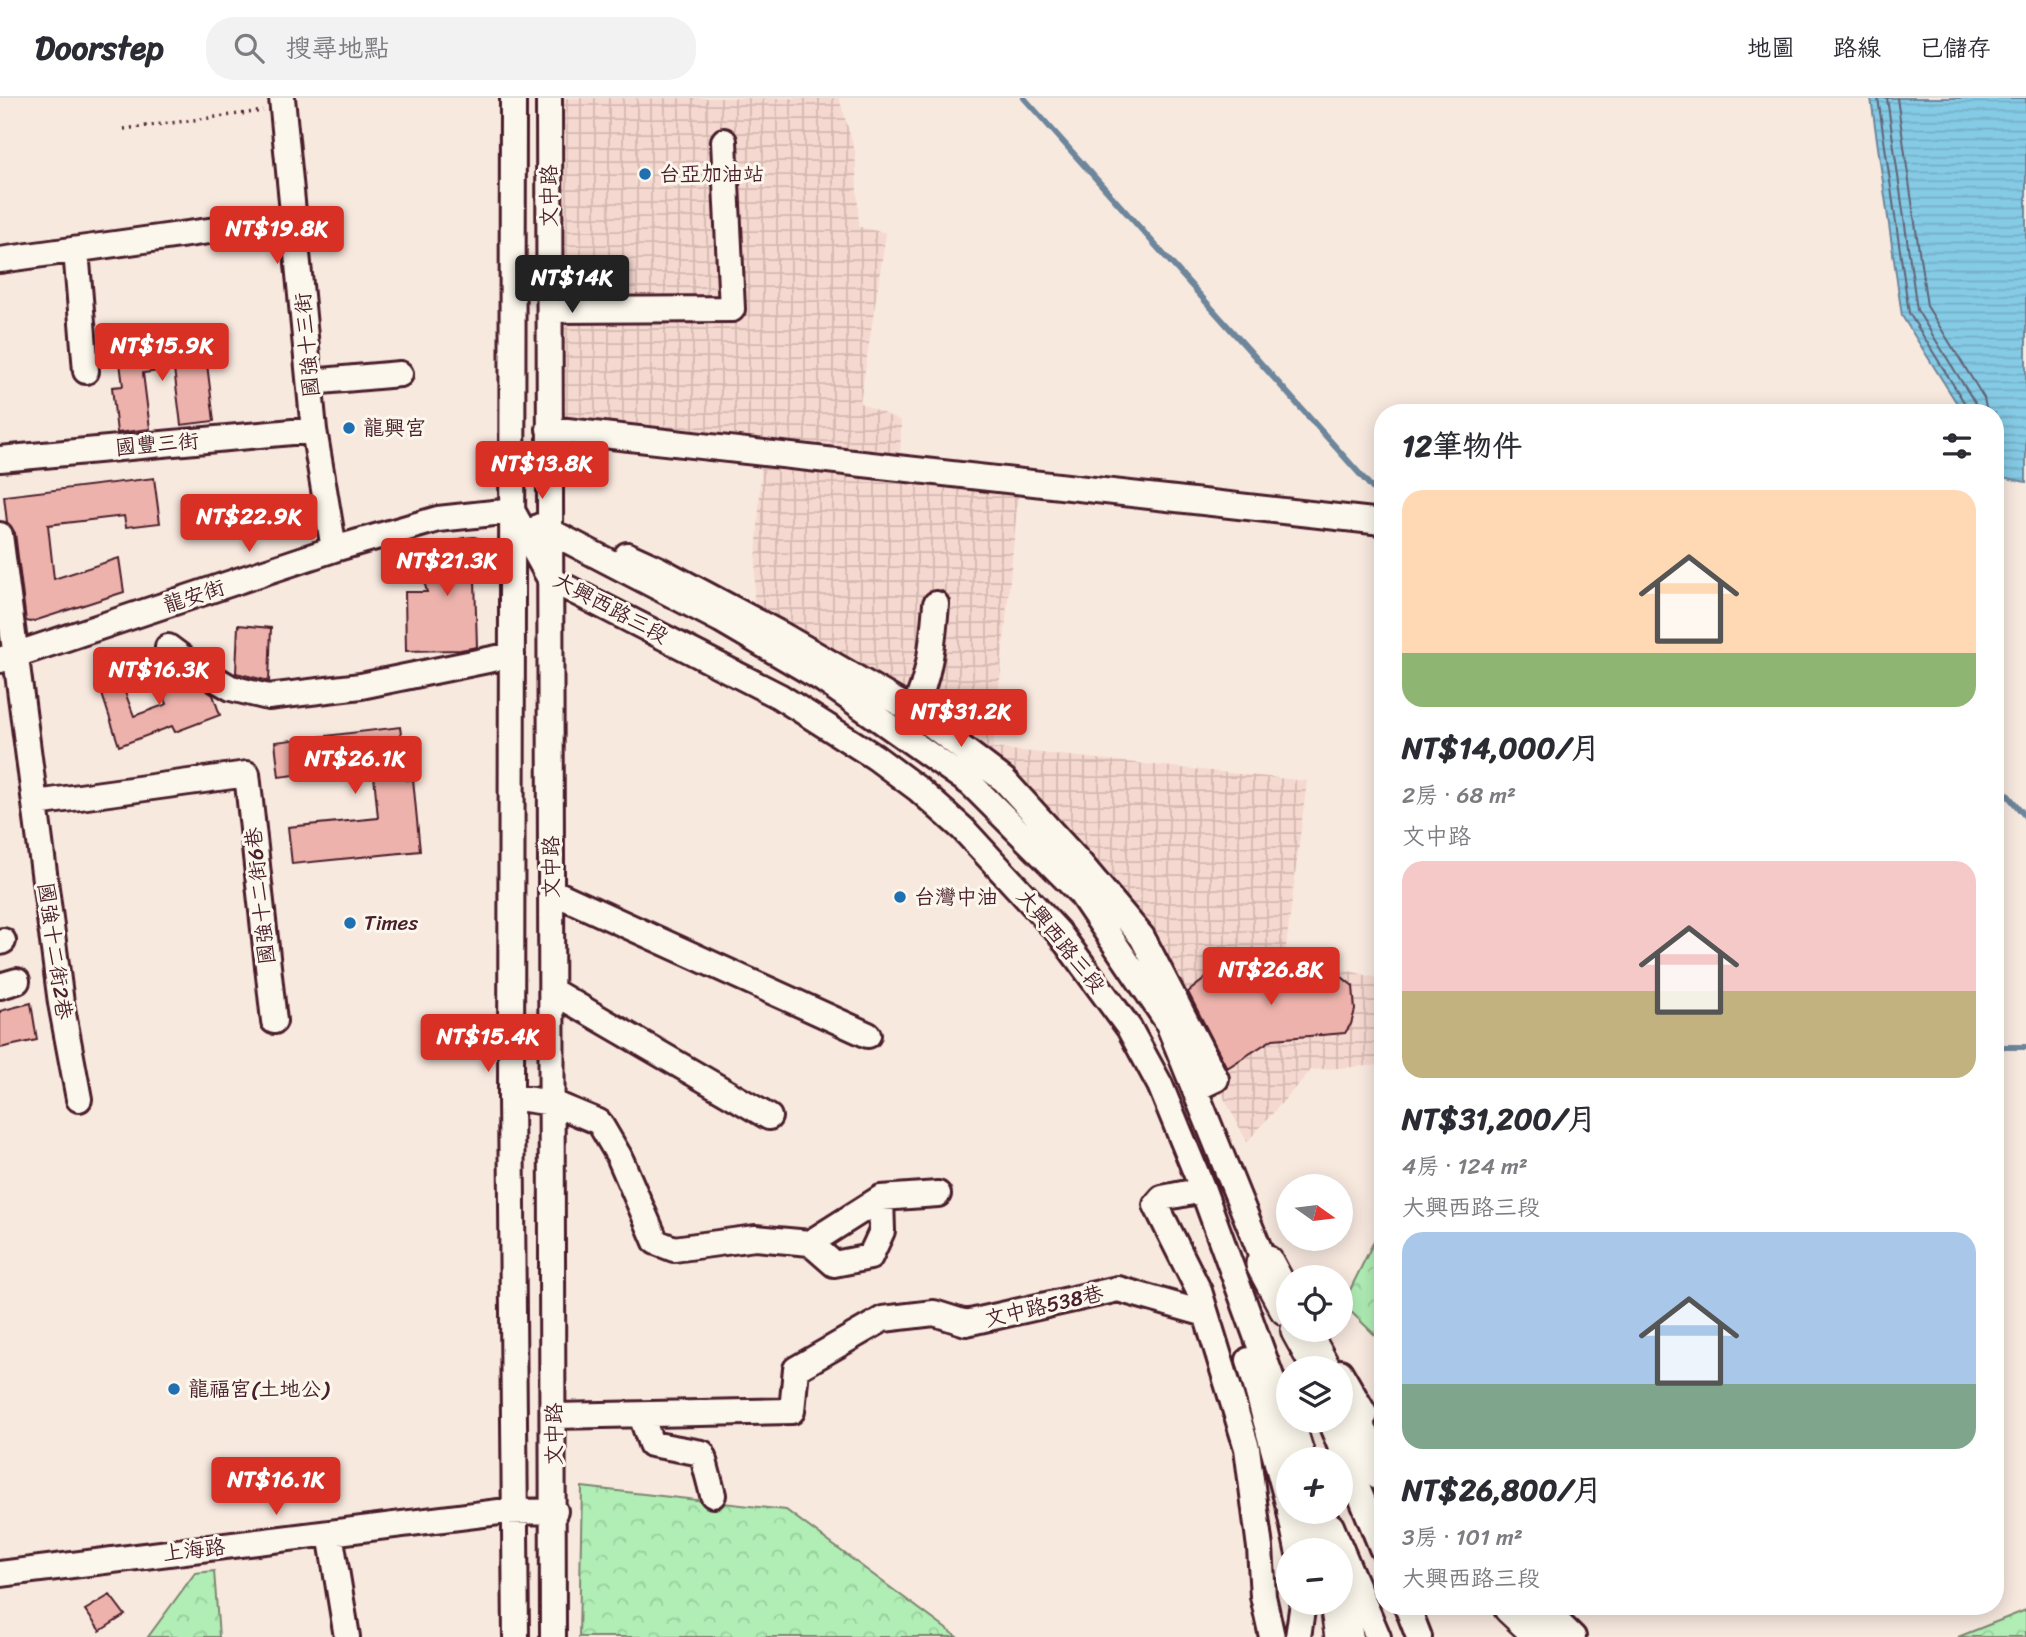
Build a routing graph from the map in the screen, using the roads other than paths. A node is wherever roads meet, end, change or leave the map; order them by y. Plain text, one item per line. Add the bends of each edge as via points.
1 (513, 98) edge
2 (549, 98) edge
3 (282, 103) edge
4 (724, 141) dead end
5 (295, 219) junction
6 (76, 250) junction
7 (0, 260) edge
8 (550, 310) junction
9 (86, 370) dead end
10 (400, 374) dead end
11 (310, 382) junction
12 (549, 429) junction
13 (314, 430) junction
14 (0, 459) edge
15 (512, 511) junction
16 (1374, 521) edge
17 (551, 531) junction
18 (0, 534) edge
19 (583, 549) junction
20 (334, 550) junction
21 (550, 579) junction
22 (936, 604) dead end
23 (168, 647) dead end
24 (512, 655) junction
25 (8, 658) edge
26 (913, 711) junction
27 (36, 803) junction
28 (551, 891) junction
29 (552, 991) junction
30 (274, 1021) dead end
31 (867, 1035) dead end
32 (1195, 1089) junction
33 (510, 1097) junction
34 (79, 1099) dead end
35 (552, 1103) junction
36 (769, 1117) dead end
37 (1210, 1128) junction
38 (1203, 1190) junction
39 (938, 1194) dead end
40 (881, 1198) junction
41 (810, 1243) junction
42 (1276, 1267) edge
43 (1206, 1314) junction
44 (1276, 1395) edge
45 (1353, 1395) edge
46 (641, 1415) junction
47 (554, 1416) junction
48 (1353, 1425) edge
49 (1374, 1430) edge
50 (1335, 1433) edge
51 (1276, 1459) edge
52 (1374, 1459) edge
53 (713, 1495) dead end
54 (515, 1511) junction
55 (555, 1511) junction
56 (1330, 1524) edge
57 (1374, 1528) edge
58 (330, 1533) junction
59 (0, 1574) edge
60 (1301, 1615) edge
61 (1410, 1615) edge
62 (1522, 1615) edge
63 (1550, 1615) edge
64 (347, 1637) edge
65 (516, 1637) edge
66 (553, 1637) edge
67 (1272, 1637) edge
68 (1298, 1637) edge
69 (1378, 1637) edge
70 (1419, 1637) edge
71 (1545, 1637) edge
72 (1573, 1637) edge

1 - 15 street, 文中路
2 - 8 street, 文中路
3 - 5 street, 國強十三街
4 - 8 street via 732,309
5 - 6 street
5 - 11 street, 國強十三街
6 - 7 street
6 - 9 street
8 - 12 street, 文中路
10 - 11 street
11 - 13 street, 國強十三街
12 - 16 street
12 - 17 street, 文中路
13 - 14 street, 國豐三街
13 - 20 street, 國強十三街
15 - 17 street, 大興西路三段
15 - 20 street, 龍安街 via 438,519
15 - 21 street, 大興西路三段
15 - 24 street, 文中路
17 - 19 street, 大興西路三段
17 - 21 street, 文中路
18 - 25 street, 國強十二街2巷
19 - 26 street via 603,544 660,570
19 - 32 street, 大興西路三段 via 721,620 822,679 971,785 1081,894 1167,1021
20 - 25 street, 龍安街
21 - 28 street, 文中路
21 - 38 street, 大興西路三段 via 779,695 875,757 964,829 1059,933 1129,1028 1160,1085
22 - 26 street via 924,689
23 - 24 street via 231,688 268,697 361,686
24 - 33 street, 文中路
25 - 27 street, 國強十二街2巷
26 - 32 street via 1004,780 1142,937 1216,1079
27 - 30 street, 國強十二街6巷 via 247,774
27 - 34 street, 國強十二街2巷 via 61,1003
28 - 29 street, 文中路
28 - 31 street
29 - 35 street, 文中路
29 - 36 street
32 - 37 street, 大興西路三段
33 - 35 street
33 - 54 street, 文中路
35 - 41 street via 599,1122 620,1156 656,1242 674,1249 755,1238
35 - 47 street, 文中路
37 - 38 street
37 - 42 street, 大興西路三段
38 - 43 street via 1162,1198 1156,1205
38 - 44 street, 大興西路三段
38 - 51 street
39 - 40 street
40 - 41 street
40 - 41 street via 882,1231 870,1257 834,1264
43 - 46 street, 文中路538巷 via 1118,1289 966,1323 934,1313 883,1319 796,1369 792,1411
43 - 67 street via 1247,1448 1262,1596
45 - 49 street
46 - 47 street, 文中路538巷
46 - 53 street via 651,1444 702,1453
47 - 55 street, 文中路
48 - 52 highway
50 - 57 street
54 - 55 street, 上海路
54 - 58 street, 上海路
54 - 65 street, 文中路
55 - 66 street, 文中路
56 - 69 street
58 - 59 street, 上海路
58 - 64 street
60 - 68 street
61 - 70 street
62 - 71 highway
63 - 72 street

